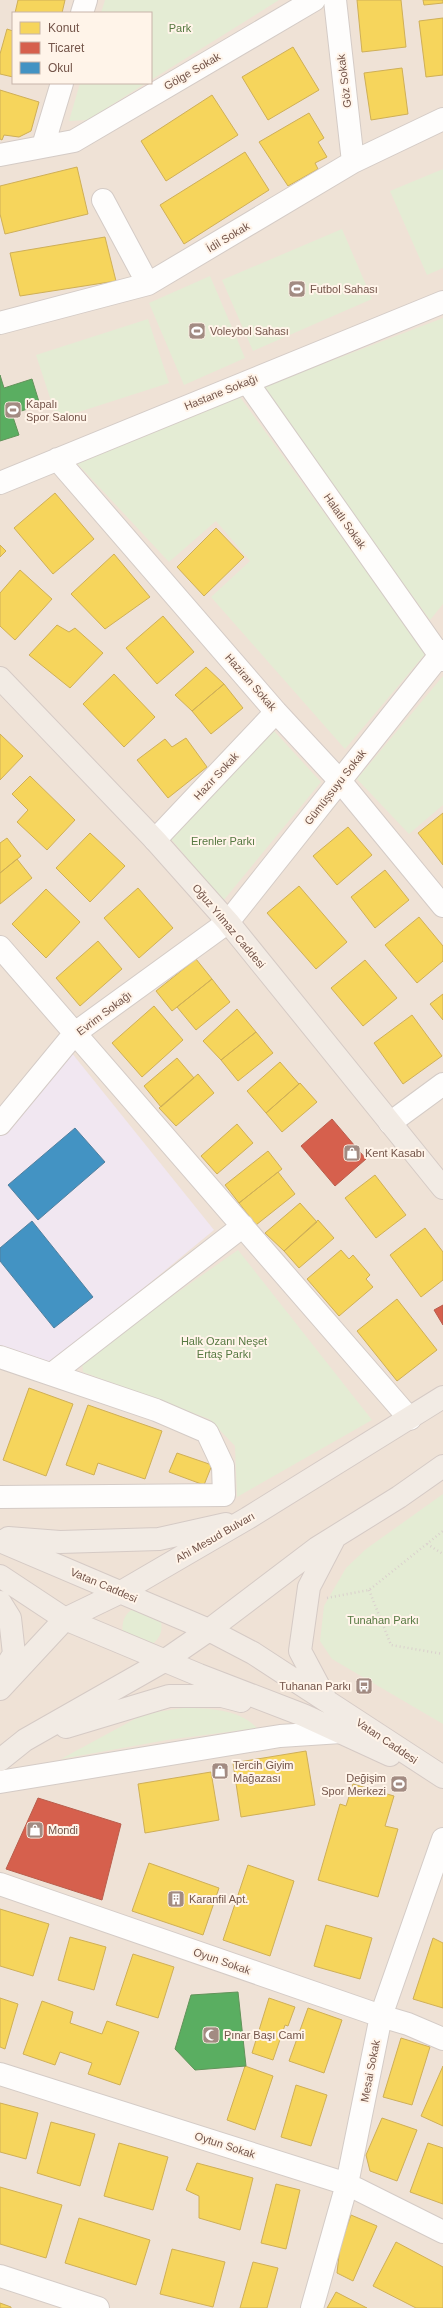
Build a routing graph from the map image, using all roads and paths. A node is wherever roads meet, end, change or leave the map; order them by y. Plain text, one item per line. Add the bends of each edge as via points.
1 (86, 0) edge
2 (314, 0) edge
3 (335, 0) edge
4 (82, 12) edge
5 (62, 84) edge
6 (443, 119) edge
7 (43, 146) junction
8 (0, 154) edge
9 (353, 162) junction
10 (103, 200) dead end
11 (148, 284) junction
12 (443, 302) edge
13 (0, 323) edge
14 (248, 382) junction
15 (57, 459) junction
16 (0, 483) edge
17 (442, 656) edge
18 (0, 678) edge
19 (276, 712) junction
20 (340, 781) junction
21 (156, 840) junction
22 (443, 906) edge
23 (228, 922) junction
24 (0, 947) edge
25 (75, 1033) junction
26 (443, 1084) edge
27 (390, 1123) junction
28 (0, 1124) edge
29 (443, 1188) edge
30 (243, 1226) junction
31 (0, 1358) edge
32 (52, 1374) junction
33 (443, 1397) edge
34 (410, 1419) junction
35 (443, 1466) edge
36 (0, 1497) edge
37 (248, 1518) junction
38 (443, 1531) edge
39 (336, 1536) junction
40 (0, 1537) edge
41 (0, 1541) edge
42 (427, 1544) junction
43 (443, 1554) edge
44 (0, 1576) edge
45 (369, 1590) junction
46 (121, 1592) junction
47 (0, 1602) edge
48 (307, 1602) junction
49 (65, 1619) junction
50 (209, 1630) junction
51 (443, 1654) edge
52 (164, 1661) junction
53 (0, 1676) edge
54 (0, 1689) edge
55 (325, 1699) junction
56 (304, 1715) junction
57 (341, 1732) junction
58 (25, 1740) junction
59 (0, 1760) edge
60 (423, 1765) junction
61 (443, 1777) edge
62 (0, 1782) edge
63 (443, 1839) edge
64 (0, 1884) edge
65 (381, 2016) junction
66 (443, 2039) edge
67 (0, 2074) edge
68 (347, 2184) junction
69 (443, 2232) edge
70 (0, 2276) edge
71 (98, 2308) edge
72 (312, 2308) edge

1 - 4 street
2 - 7 street, Gölge Sokak via 74,140
3 - 9 street, Göz Sokak
5 - 7 street
6 - 9 street, İdil Sokak
7 - 8 street, Gölge Sokak
9 - 11 street, İdil Sokak
10 - 11 street
11 - 13 street, İdil Sokak
12 - 14 street, Hastane Sokağı
14 - 15 street, Hastane Sokağı
14 - 17 street, Halatlı Sokak
15 - 16 street, Hastane Sokağı
15 - 19 street, Haziran Sokak
17 - 20 street, Gümüşsuyu Sokak
18 - 21 main road, Oğuz Yılmaz Caddesi
19 - 20 street, Haziran Sokak
19 - 21 street, Hazır Sokak
20 - 22 street, Haziran Sokak
20 - 23 street, Gümüşsuyu Sokak
21 - 23 main road, Oğuz Yılmaz Caddesi
23 - 25 street, Evrim Sokağı
23 - 27 main road, Oğuz Yılmaz Caddesi
24 - 25 street
25 - 28 street, Evrim Sokağı
25 - 30 street
26 - 27 street
27 - 29 main road, Oğuz Yılmaz Caddesi
30 - 32 street
30 - 34 street
31 - 32 street
32 - 36 street via 156,1410 207,1432 223,1466 224,1495
33 - 34 main road, Ahi Mesud Bulvarı
34 - 37 main road, Ahi Mesud Bulvarı
35 - 39 main road
37 - 40 main road via 160,1539 60,1542
37 - 46 main road, Ahi Mesud Bulvarı
38 - 42 path
39 - 48 main road via 309,1586
39 - 50 main road
41 - 46 main road, Vatan Caddesi
42 - 43 path
42 - 45 path
44 - 49 main road, Vatan Caddesi
45 - 48 path
45 - 51 path via 391,1645
46 - 49 main road, Ahi Mesud Bulvarı
46 - 50 main road, Vatan Caddesi
47 - 53 main road via 10,1618 14,1654
48 - 55 main road via 300,1651
49 - 52 main road, Vatan Caddesi
49 - 54 main road, Ahi Mesud Bulvarı
50 - 52 main road
50 - 55 main road, Vatan Caddesi via 253,1653
52 - 56 main road, Vatan Caddesi
52 - 58 main road
55 - 60 main road, Vatan Caddesi
56 - 57 main road, Vatan Caddesi
56 - 58 main road via 222,1696 169,1696
57 - 60 main road, Vatan Caddesi via 397,1758
57 - 62 street via 280,1736
58 - 59 main road
60 - 61 main road
63 - 65 street, Mesai Sokak
64 - 65 street, Oyun Sokak
65 - 66 street, Oyun Sokak
65 - 68 street, Mesai Sokak
67 - 68 street, Oytun Sokak
68 - 69 street, Oytun Sokak
68 - 72 street, Mesai Sokak
70 - 71 street

